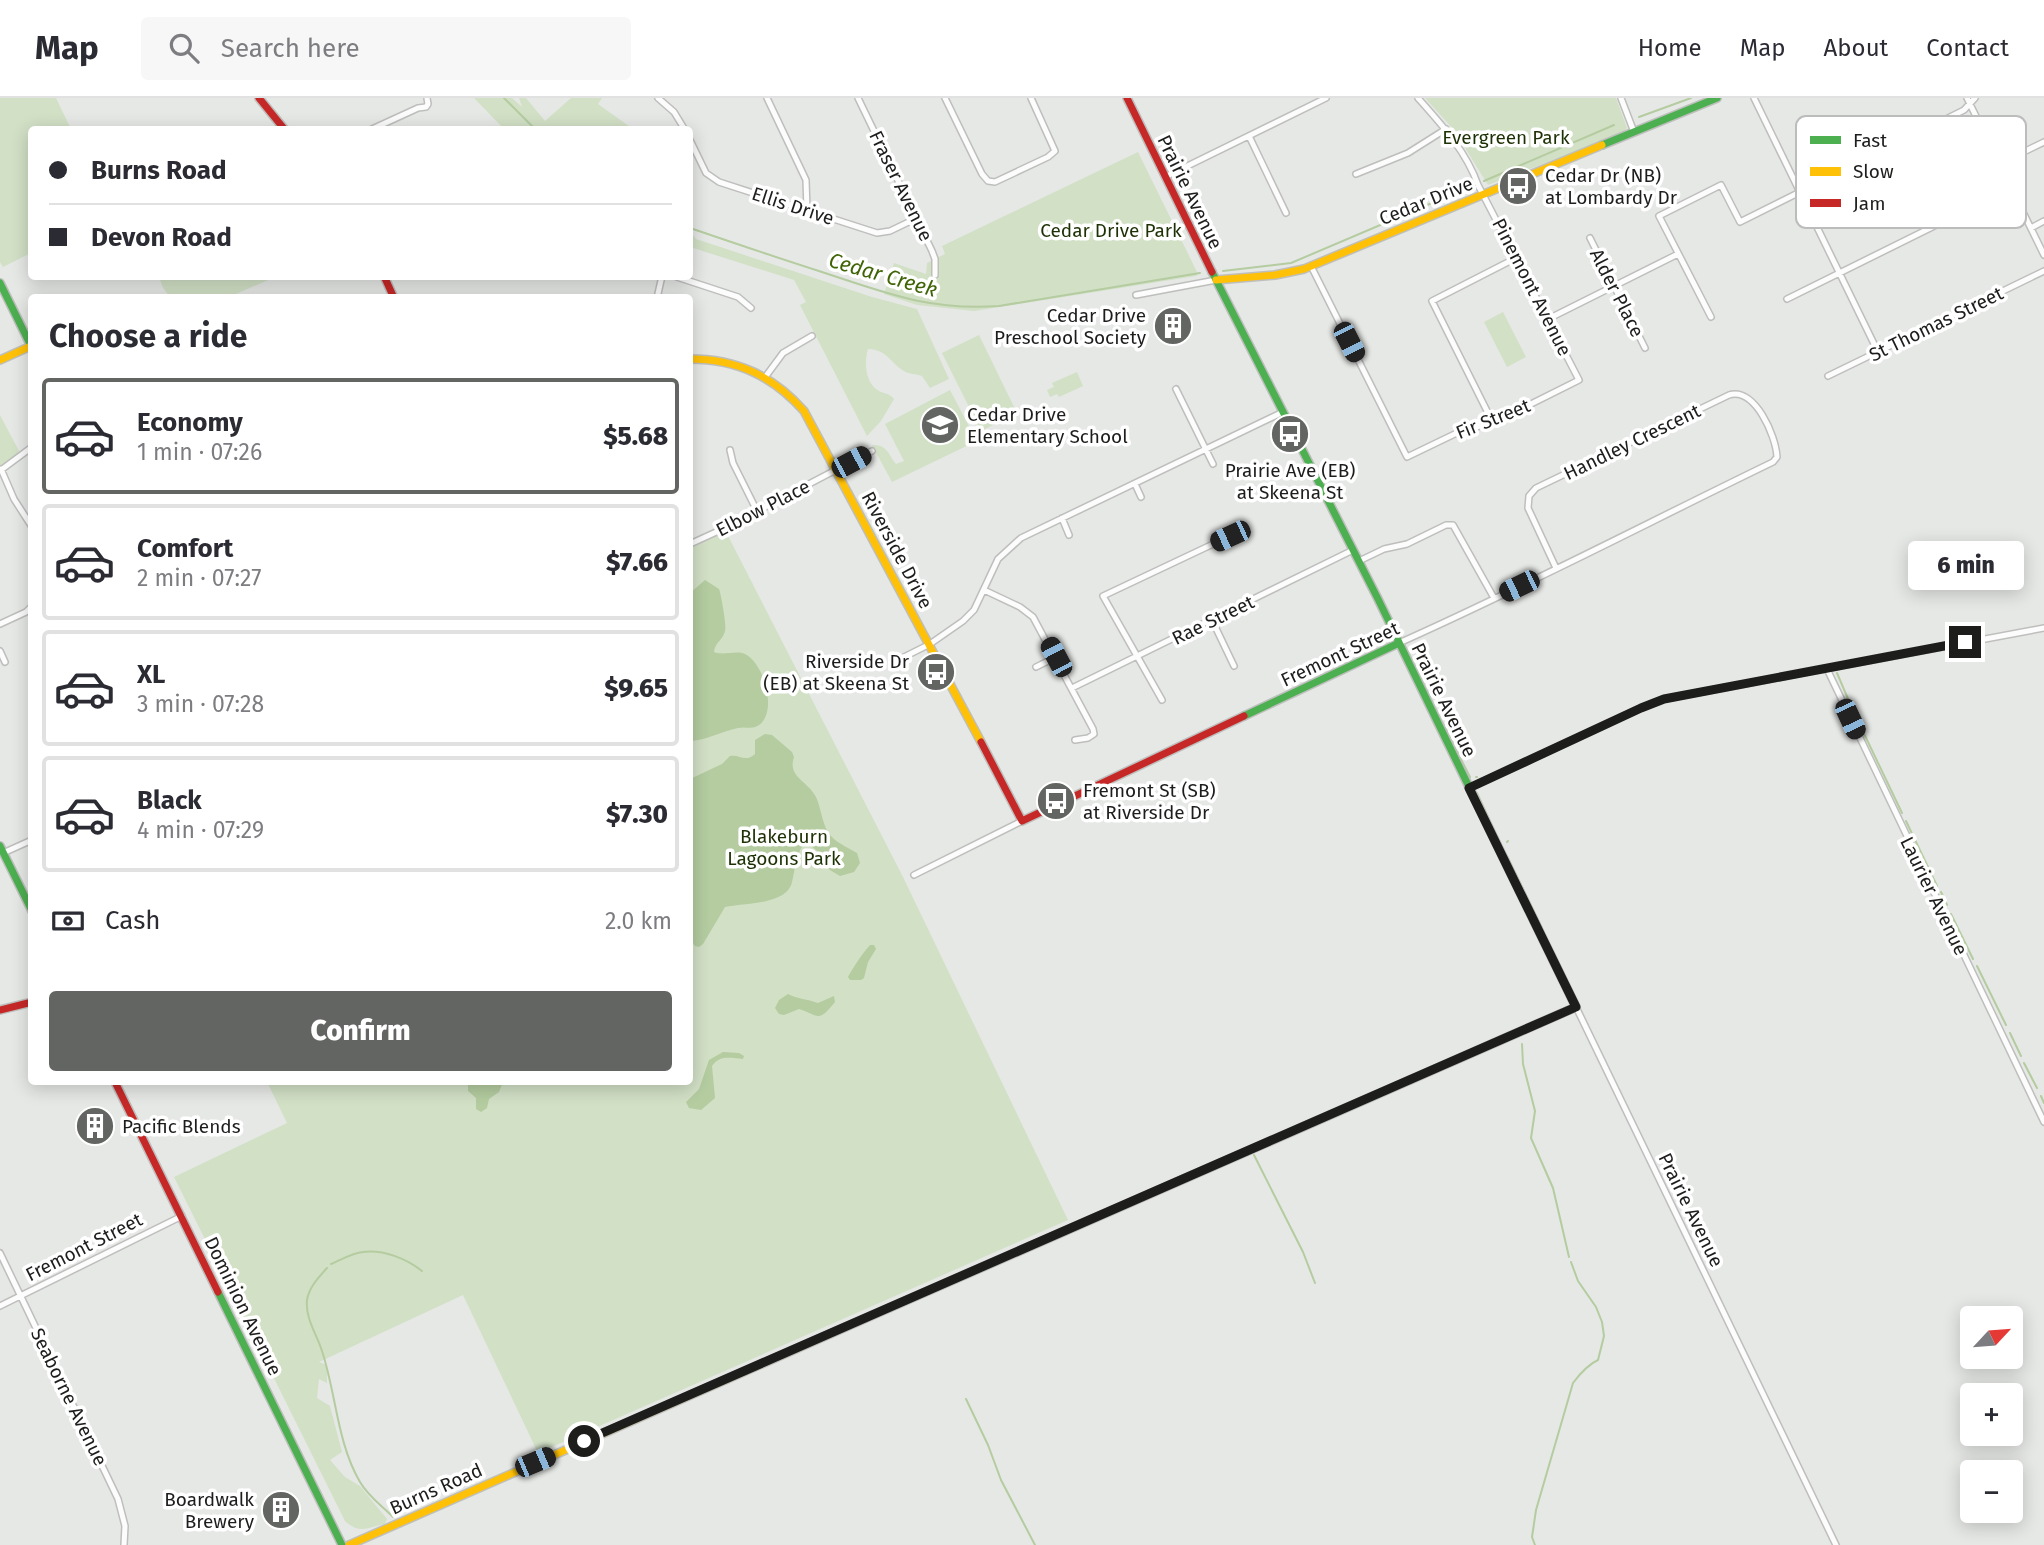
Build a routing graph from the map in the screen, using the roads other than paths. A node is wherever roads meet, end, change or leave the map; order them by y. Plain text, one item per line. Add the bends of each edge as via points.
1 (258, 98) edge
2 (427, 98) edge
3 (658, 98) edge
4 (767, 98) edge
5 (858, 98) edge
6 (945, 98) edge
7 (1031, 98) edge
8 (1326, 98) edge
9 (1418, 98) edge
10 (1621, 98) edge
11 (1717, 98) edge
12 (1754, 98) edge
13 (1975, 98) edge
14 (1129, 99) edge
15 (1968, 101) edge
16 (1954, 116) edge
17 (384, 123) junction
18 (282, 126) edge
19 (378, 126) edge
20 (386, 126) edge
21 (683, 126) edge
22 (1446, 129) junction
23 (1634, 132) junction
24 (1249, 136) junction
25 (2044, 142) edge
26 (693, 146) edge
27 (2026, 151) edge
28 (1356, 174) dead end
29 (1165, 177) junction
30 (1796, 186) edge
31 (1483, 194) junction
32 (1796, 194) edge
33 (807, 210) junction
34 (1286, 213) dead end
35 (917, 218) junction
36 (2026, 218) edge
37 (2044, 222) edge
38 (1817, 228) edge
39 (1931, 228) edge
40 (2031, 228) junction
41 (1590, 237) dead end
42 (1678, 254) junction
43 (2044, 255) edge
44 (1517, 258) junction
45 (1311, 266) junction
46 (2044, 271) edge
47 (1839, 274) junction
48 (934, 275) dead end
49 (686, 280) edge
50 (1216, 280) junction
51 (0, 283) edge
52 (1614, 286) junction
53 (1136, 295) dead end
54 (1787, 299) dead end
55 (751, 308) dead end
56 (1711, 317) dead end
57 (1548, 319) junction
58 (811, 336) dead end
59 (28, 341) edge
60 (28, 348) edge
61 (1645, 348) dead end
62 (1878, 352) junction
63 (693, 359) edge
64 (0, 360) edge
65 (766, 376) junction
66 (1828, 376) dead end
67 (1579, 380) joint
68 (1176, 389) dead end
69 (1283, 412) junction
70 (1493, 423) junction
71 (1206, 449) junction
72 (28, 450) edge
73 (730, 450) dead end
74 (872, 451) dead end
75 (1777, 457) joint
76 (1213, 464) dead end
77 (1, 470) edge
78 (836, 470) junction
79 (1135, 484) junction
80 (1141, 497) dead end
81 (757, 511) junction
82 (1062, 518) junction
83 (28, 521) edge
84 (1244, 533) dead end
85 (1069, 535) dead end
86 (693, 543) edge
87 (1353, 550) junction
88 (1359, 561) junction
89 (1556, 568) junction
90 (984, 590) junction
91 (1494, 598) junction
92 (28, 610) edge
93 (1212, 620) junction
94 (0, 624) edge
95 (2044, 628) edge
96 (930, 643) junction
97 (1399, 643) junction
98 (0, 651) edge
99 (1056, 657) junction
100 (1136, 657) junction
101 (5, 662) dead end
102 (894, 662) dead end
103 (1234, 666) dead end
104 (1037, 667) dead end
105 (1826, 669) junction
106 (1072, 688) junction
107 (1162, 700) dead end
108 (1075, 740) dead end
109 (1469, 788) junction
110 (1022, 821) junction
111 (28, 841) edge
112 (2, 850) edge
113 (914, 875) dead end
114 (28, 903) edge
115 (28, 1003) edge
116 (1576, 1007) junction
117 (0, 1010) edge
118 (116, 1085) edge
119 (2044, 1122) edge
120 (182, 1216) junction
121 (0, 1253) edge
122 (20, 1297) junction
123 (0, 1306) edge
124 (124, 1545) edge
125 (342, 1545) edge
126 (349, 1545) edge
127 (1836, 1545) edge

1 - 18 street
2 - 17 street via 426,107
3 - 21 street
4 - 33 street via 806,180
5 - 35 street, Fraser Avenue
6 - 7 street via 982,174 995,182 1055,151
8 - 24 street
9 - 22 street, Pinemont Avenue
10 - 23 street
11 - 23 street, Cedar Drive
12 - 30 street
13 - 15 street
14 - 29 street, Prairie Avenue
15 - 16 street
17 - 19 street
17 - 20 street
22 - 28 street via 1408,153
22 - 31 street, Pinemont Avenue
23 - 31 street, Cedar Drive
24 - 29 street
24 - 34 street
25 - 27 street
26 - 33 street, Ellis Drive via 713,179
29 - 50 street, Prairie Avenue
31 - 44 street, Pinemont Avenue
31 - 45 street, Cedar Drive
32 - 42 street via 1740,222 1721,185 1659,216
33 - 35 street, Ellis Drive via 881,233
35 - 48 street, Fraser Avenue via 934,256
36 - 40 street
37 - 40 street
38 - 47 street
39 - 47 street
40 - 43 street
41 - 52 street, Alder Place
42 - 52 street
42 - 56 street
44 - 57 street, Pinemont Avenue
44 - 70 street via 1432,301
45 - 50 street, Cedar Drive via 1275,275
45 - 70 street, Fir Street via 1407,457 1463,430
46 - 62 street, St Thomas Street
47 - 54 street
47 - 62 street
49 - 55 street via 738,297
50 - 53 street, Cedar Drive
50 - 69 street, Prairie Avenue
51 - 59 street
52 - 57 street
52 - 61 street, Alder Place
57 - 67 street, Pinemont Avenue
58 - 65 street via 783,353
60 - 64 street
62 - 66 street, St Thomas Street
63 - 65 street, Riverside Drive via 728,361
65 - 78 street, Riverside Drive via 802,408
67 - 70 street, Fir Street
68 - 71 street
69 - 71 street
69 - 87 street, Prairie Avenue
71 - 76 street
71 - 79 street
72 - 77 street
73 - 81 street
74 - 78 street, Elbow Place
75 - 89 street, Fremont Street
75 - 89 street, Handley Crescent via 1764,419 1748,397 1736,393 1536,488 1529,496 1528,508
77 - 83 street
78 - 81 street, Elbow Place
78 - 96 street, Riverside Drive
79 - 80 street
79 - 82 street
81 - 86 street, Elbow Place
82 - 85 street
82 - 90 street via 1009,547 993,566
84 - 100 street via 1102,596
87 - 88 street, Prairie Avenue
87 - 93 street, Rae Street
88 - 91 street via 1454,525
88 - 97 street, Prairie Avenue
89 - 91 street, Fremont Street
90 - 96 street via 963,621
90 - 99 street via 1033,617
91 - 97 street, Fremont Street
92 - 94 street
93 - 100 street, Rae Street
93 - 103 street
95 - 105 street
96 - 102 street
96 - 110 street, Riverside Drive
97 - 109 street, Prairie Avenue
97 - 110 street, Fremont Street
98 - 101 street
99 - 104 street
99 - 106 street
100 - 106 street, Rae Street
100 - 107 street
105 - 109 street via 1664,699
105 - 119 street, Laurier Avenue
106 - 108 street via 1094,734
109 - 116 street, Prairie Avenue
110 - 113 street, Fremont Street
111 - 112 street
112 - 114 street
115 - 117 street
116 - 126 street, Burns Road
116 - 127 street, Prairie Avenue
118 - 120 street, Dominion Avenue
120 - 122 street, Fremont Street
120 - 125 street, Dominion Avenue
121 - 122 street, Seaborne Avenue
122 - 123 street, Fremont Street
122 - 124 street, Seaborne Avenue via 116,1494 124,1517

